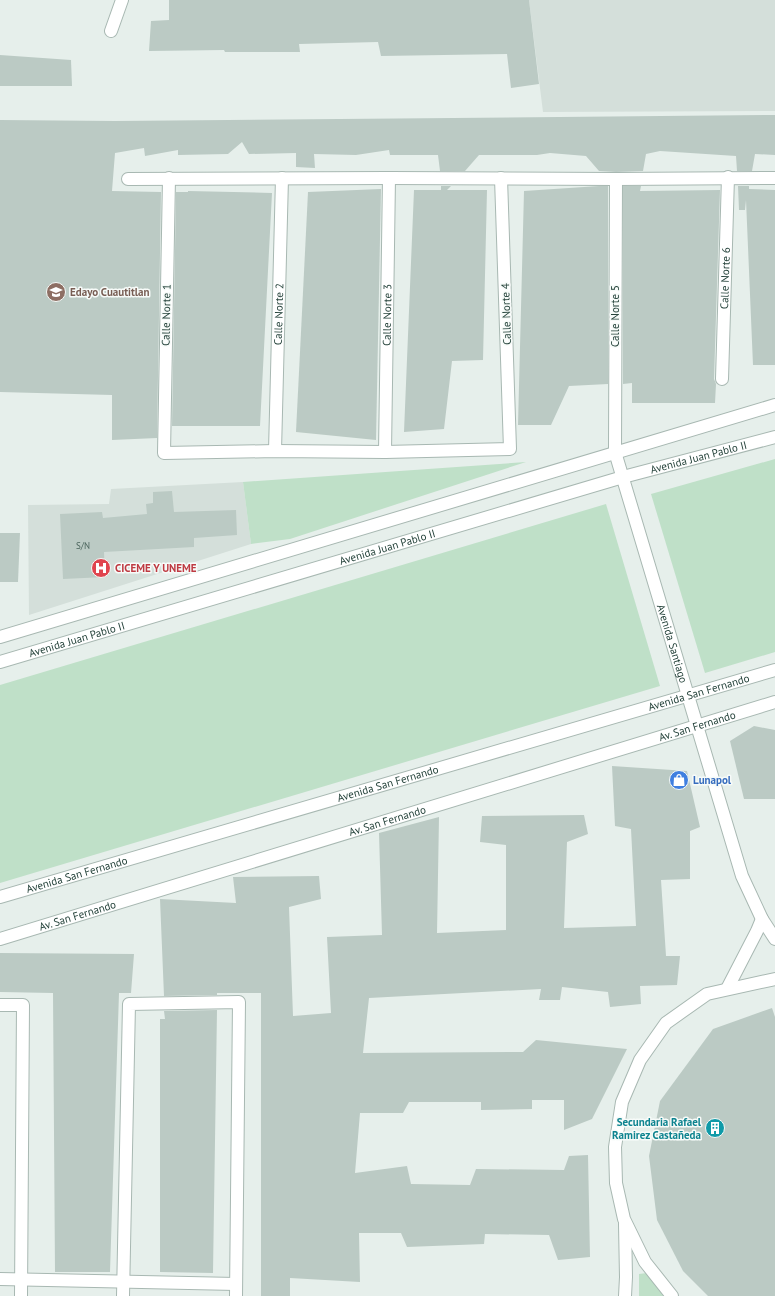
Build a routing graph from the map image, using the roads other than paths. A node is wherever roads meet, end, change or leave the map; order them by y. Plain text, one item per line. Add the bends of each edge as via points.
1 (122, 0) edge
2 (111, 31) dead end
3 (169, 178) junction
4 (282, 178) junction
5 (389, 178) junction
6 (501, 178) junction
7 (728, 178) junction
8 (775, 178) edge
9 (128, 179) dead end
10 (616, 179) junction
11 (722, 379) dead end
12 (775, 405) edge
13 (775, 437) edge
14 (275, 451) junction
15 (385, 452) junction
16 (615, 452) junction
17 (623, 477) junction
18 (0, 637) edge
19 (0, 662) edge
20 (775, 670) edge
21 (687, 695) junction
22 (775, 702) edge
23 (696, 726) junction
24 (0, 897) edge
25 (762, 919) junction
26 (0, 939) edge
27 (775, 939) edge
28 (775, 979) edge
29 (727, 989) junction
30 (0, 1005) edge
31 (624, 1218) junction
32 (0, 1279) edge
33 (21, 1279) junction
34 (124, 1282) junction
35 (236, 1290) edge
36 (21, 1296) edge
37 (123, 1296) edge
38 (625, 1296) edge
39 (672, 1296) edge

1 - 2 street
3 - 4 street
3 - 9 street
3 - 14 street, Calle Norte 1 via 164,452
4 - 5 street
4 - 14 street, Calle Norte 2
5 - 6 street
5 - 15 street, Calle Norte 3
6 - 10 street
6 - 15 street, Calle Norte 4 via 510,449
7 - 8 street
7 - 10 street
7 - 11 street, Calle Norte 6
10 - 16 street, Calle Norte 5
12 - 16 street
13 - 17 street, Avenida Juan Pablo II
14 - 15 street
16 - 17 street, Avenida Santiago
16 - 18 street
17 - 19 street, Avenida Juan Pablo II
17 - 21 street, Avenida Santiago
20 - 21 street, Avenida San Fernando
21 - 23 street, Avenida Santiago
21 - 24 street, Avenida San Fernando
22 - 23 street, Av. San Fernando
23 - 25 street, Avenida Santiago via 742,876
23 - 26 street, Av. San Fernando
25 - 27 street, Avenida Santiago
25 - 29 street
28 - 29 street
29 - 31 street via 707,994 666,1023 640,1060 622,1102 615,1147 616,1183
30 - 33 street via 24,1005
31 - 38 street
31 - 39 street via 645,1262
32 - 33 street
33 - 34 street
33 - 36 street
34 - 35 street
34 - 35 street via 129,1004 239,1002
34 - 37 street

